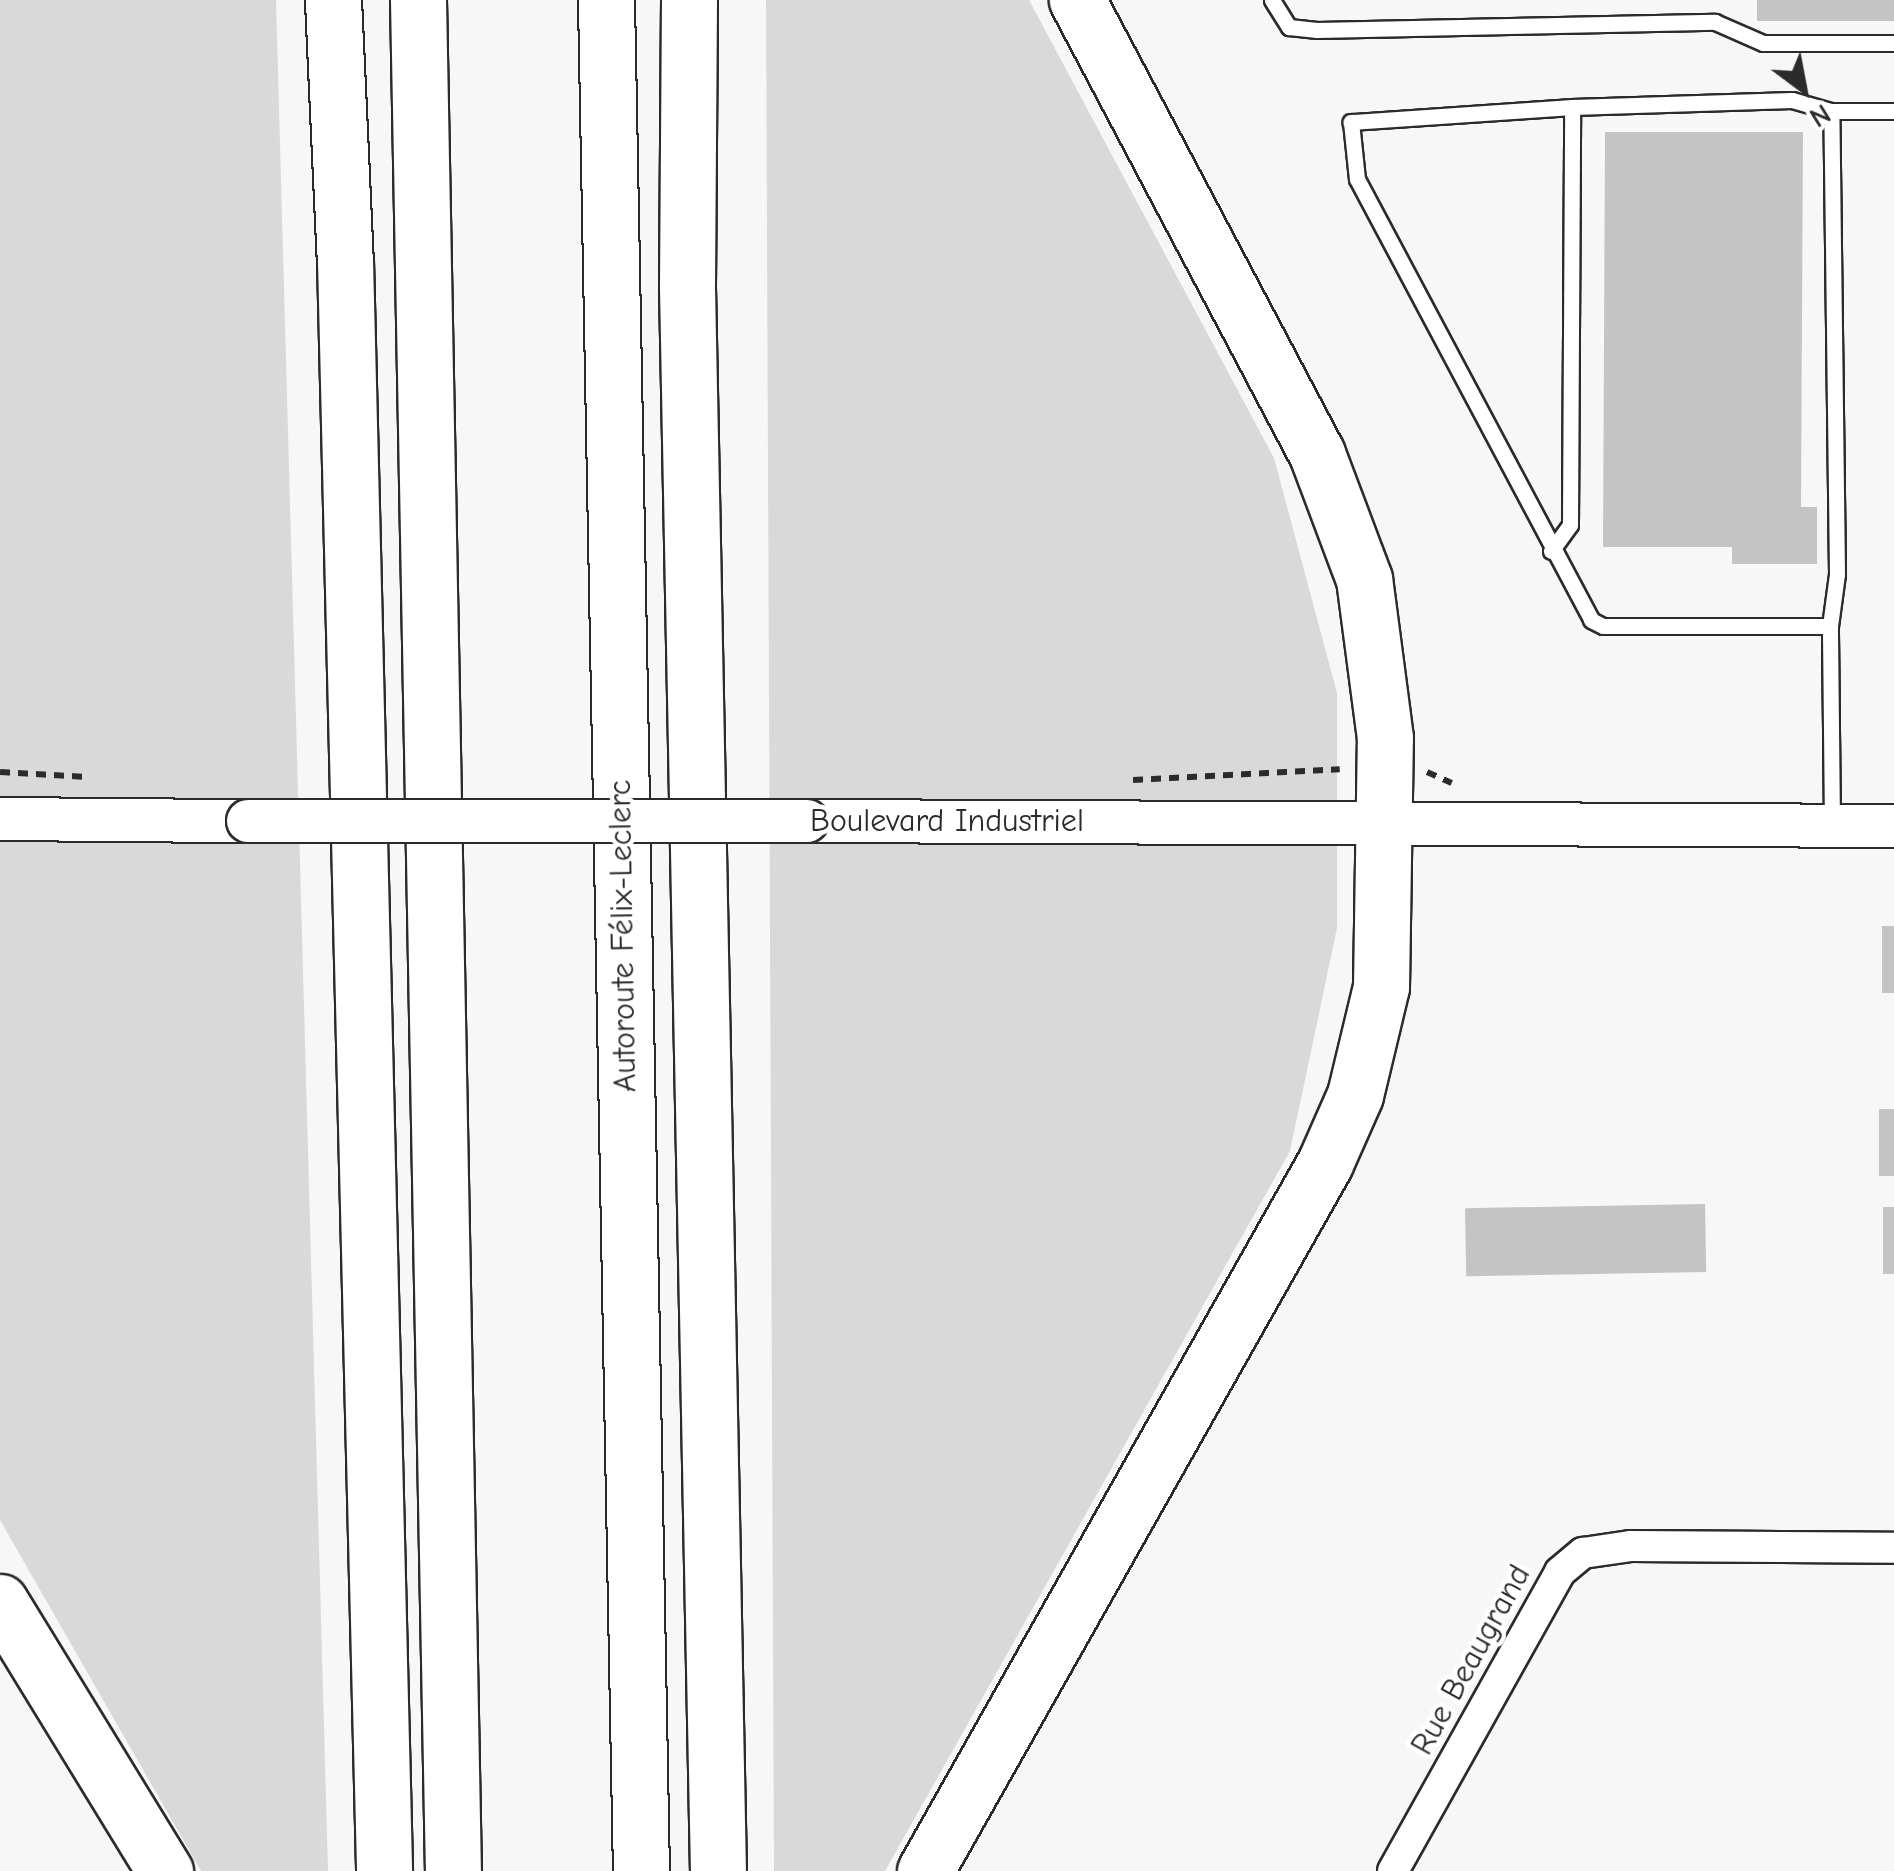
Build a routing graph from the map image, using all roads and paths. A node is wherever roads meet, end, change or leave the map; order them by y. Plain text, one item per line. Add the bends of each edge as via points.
1 (333, 0) edge
2 (418, 0) edge
3 (606, 0) edge
4 (689, 0) edge
5 (1078, 0) edge
6 (1272, 0) edge
7 (1894, 43) edge
8 (1572, 107) junction
9 (1831, 111) junction
10 (1894, 111) edge
11 (1550, 552) junction
12 (1830, 626) junction
13 (0, 819) edge
14 (1386, 820) junction
15 (1894, 826) edge
16 (1832, 827) junction
17 (1894, 1548) edge
18 (0, 1602) edge
19 (166, 1871) edge
20 (384, 1871) edge
21 (453, 1871) edge
22 (641, 1871) edge
23 (718, 1871) edge
24 (925, 1871) edge
25 (1393, 1871) edge

1 - 20 highway
2 - 21 highway
3 - 22 highway, Autoroute Félix-Leclerc
4 - 23 highway via 688,307
5 - 14 highway via 1344,515 1376,642
6 - 7 lane via 1288,27 1317,30 1715,22 1762,43
8 - 9 lane via 1792,100
8 - 11 lane via 1570,525
8 - 11 lane via 1350,122 1357,179 1370,207
9 - 10 lane
9 - 12 lane via 1837,574
11 - 12 lane via 1581,606 1603,626
12 - 16 lane
13 - 14 street, Boulevard Industriel, bridge
14 - 16 street, Boulevard Industriel via 1608,830
14 - 24 highway via 1381,987 1365,1064 1340,1130
15 - 16 street, Boulevard Industriel
17 - 25 street, Rue Beaugrand via 1631,1546 1583,1553 1560,1572
18 - 19 highway

